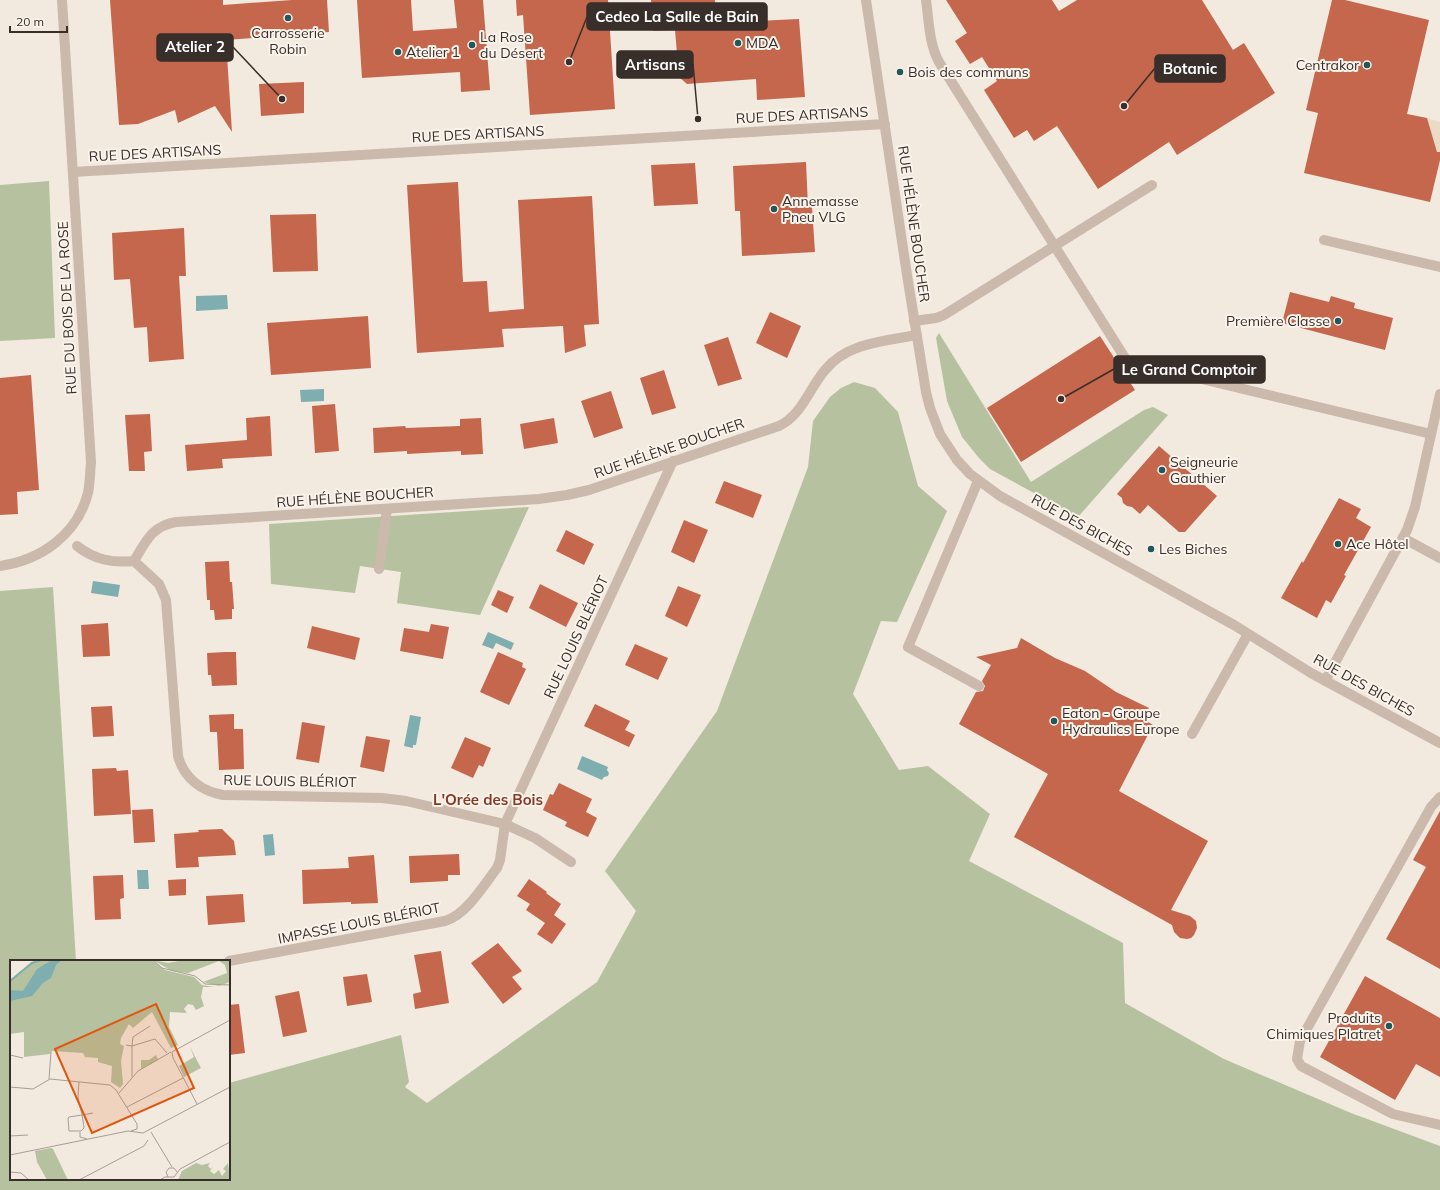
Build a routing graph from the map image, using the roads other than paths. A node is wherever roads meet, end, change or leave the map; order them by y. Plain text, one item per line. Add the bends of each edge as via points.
1 (62, 0) edge
2 (866, 0) edge
3 (926, 0) edge
4 (885, 124) junction
5 (73, 172) junction
6 (1152, 185) dead end
7 (1324, 240) dead end
8 (1054, 246) junction
9 (1440, 267) edge
10 (914, 321) junction
11 (917, 335) junction
12 (1440, 394) edge
13 (1431, 434) junction
14 (673, 462) junction
15 (978, 481) junction
16 (387, 509) junction
17 (1403, 538) junction
18 (77, 546) dead end
19 (1440, 558) edge
20 (134, 561) junction
21 (0, 566) edge
22 (379, 569) dead end
23 (1248, 634) junction
24 (1325, 680) junction
25 (980, 686) dead end
26 (1192, 734) dead end
27 (1440, 744) edge
28 (1440, 797) edge
29 (505, 824) junction
30 (571, 862) dead end
31 (230, 961) edge
32 (1440, 1125) edge

1 - 5 street, RUE DU BOIS DE LA ROSE
2 - 4 street, RUE HÉLÈNE BOUCHER
3 - 8 street via 936,58
4 - 5 street, RUE DES ARTISANS
4 - 10 street, RUE HÉLÈNE BOUCHER
5 - 21 street, RUE DU BOIS DE LA ROSE via 91,462 88,493 76,521 55,544 43,553 28,559
6 - 8 street
7 - 9 street
8 - 10 street via 944,315
8 - 13 street via 1130,366 1156,368
10 - 11 street, RUE HÉLÈNE BOUCHER
11 - 14 street, RUE HÉLÈNE BOUCHER via 868,344 843,354 825,370 798,412 786,422
11 - 15 street, RUE DES BICHES via 926,392 937,427 954,456
12 - 13 street
13 - 17 street via 1415,507
14 - 16 street, RUE HÉLÈNE BOUCHER via 589,490 559,497
14 - 29 street, RUE LOUIS BLÉRIOT
15 - 23 street, RUE DES BICHES via 1000,496
15 - 25 street via 908,647
16 - 20 street, RUE HÉLÈNE BOUCHER via 171,523 152,533
16 - 22 street
17 - 19 street
17 - 24 street
18 - 20 street via 90,555 104,560
20 - 29 street, RUE LOUIS BLÉRIOT via 159,584 166,600 178,756 183,769 196,784 223,795 388,799
23 - 24 street, RUE DES BICHES
23 - 26 street
24 - 27 street, RUE DES BICHES
28 - 32 street via 1431,807 1300,1041 1296,1059 1301,1066 1393,1114
29 - 30 street, RUE LOUIS BLÉRIOT via 535,838
29 - 31 street, IMPASSE LOUIS BLÉRIOT via 497,868 456,918

